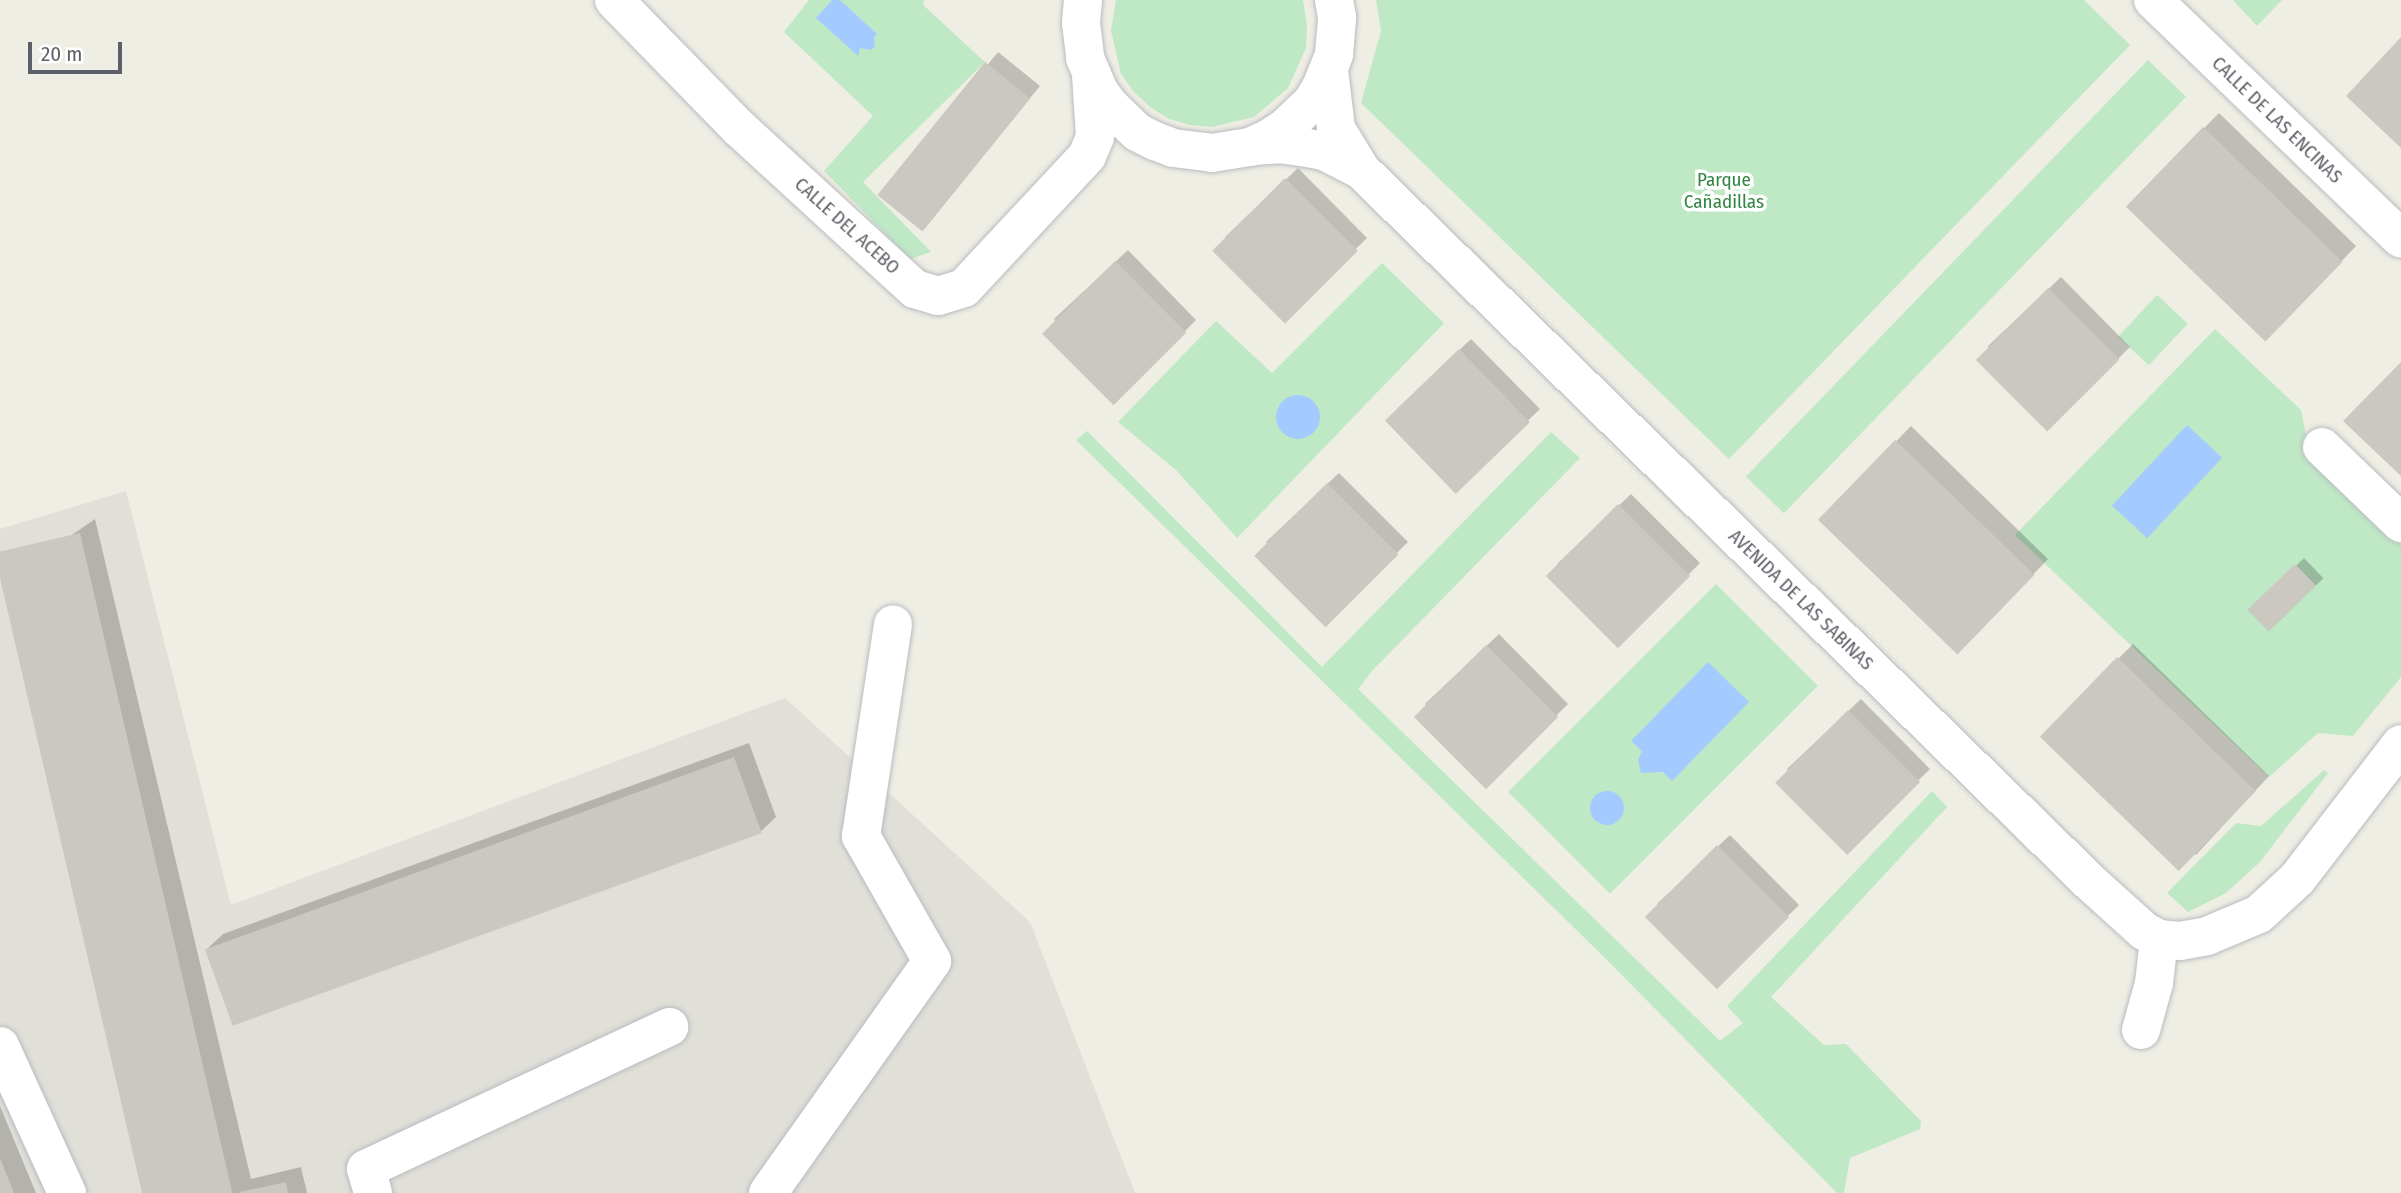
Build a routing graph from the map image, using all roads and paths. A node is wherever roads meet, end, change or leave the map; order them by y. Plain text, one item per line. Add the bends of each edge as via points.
1 (614, 0) edge
2 (1083, 0) edge
3 (1334, 0) edge
4 (2153, 0) edge
5 (1329, 70) junction
6 (1091, 75) junction
7 (1251, 147) junction
8 (1173, 148) junction
9 (1087, 156) junction
10 (1361, 170) junction
11 (2401, 239) edge
12 (2322, 447) dead end
13 (2401, 523) edge
14 (893, 624) dead end
15 (2401, 744) edge
16 (2159, 939) junction
17 (669, 1027) dead end
18 (2141, 1030) dead end
19 (0, 1046) edge
20 (67, 1193) edge
21 (373, 1193) edge
22 (768, 1193) edge

1 - 9 street, CALLE DEL ACEBO via 739,128 915,289 938,296 964,288
2 - 6 street via 1082,41
3 - 5 street via 1336,36
4 - 11 street, CALLE DE LAS ENCINAS
5 - 7 street via 1300,115
5 - 10 street, AVENIDA DE LAS SABINAS via 1336,129
6 - 8 street via 1122,119
6 - 9 street via 1095,137
7 - 8 street, AVENIDA DE LAS SABINAS via 1212,153
7 - 10 street, AVENIDA DE LAS SABINAS via 1279,144 1324,151
8 - 9 street, CALLE DEL ACEBO via 1123,144
10 - 16 street, AVENIDA DE LAS SABINAS via 2092,884
12 - 13 street
14 - 22 street via 861,836 932,961
15 - 16 street via 2272,904 2207,936
16 - 18 street via 2154,983
17 - 21 street via 366,1169
19 - 20 street

